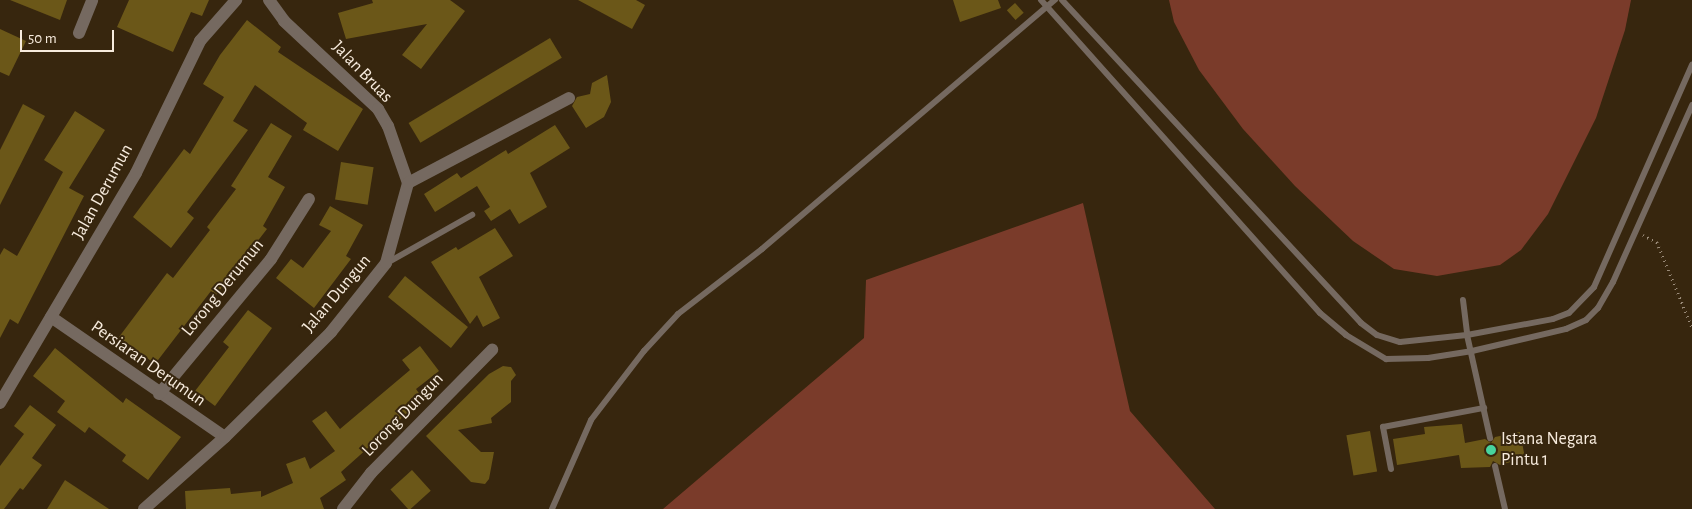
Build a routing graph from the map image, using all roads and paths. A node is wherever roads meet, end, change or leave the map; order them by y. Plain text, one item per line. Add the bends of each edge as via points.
1 (92, 0) edge
2 (236, 0) edge
3 (269, 0) edge
4 (1041, 0) edge
5 (1055, 0) edge
6 (1062, 0) edge
7 (1046, 6) junction
8 (79, 34) dead end
9 (1692, 65) edge
10 (569, 98) dead end
11 (1692, 105) edge
12 (408, 183) junction
13 (309, 199) dead end
14 (472, 215) dead end
15 (1635, 231) junction
16 (386, 263) junction
17 (1464, 300) dead end
18 (51, 317) junction
19 (1692, 327) edge
20 (1468, 335) junction
21 (492, 350) dead end
22 (1472, 351) junction
23 (159, 394) junction
24 (0, 403) edge
25 (1484, 408) junction
26 (225, 437) junction
27 (1490, 438) dead end
28 (1494, 466) dead end
29 (1391, 469) dead end
30 (144, 509) edge
31 (343, 509) edge
32 (552, 509) edge
33 (1505, 509) edge

1 - 8 street
2 - 18 street, Jalan Derumun via 200,41 136,173
3 - 12 street, Jalan Bruas via 284,21 378,109 388,126
4 - 7 lane
5 - 7 lane
6 - 20 lane via 1361,323 1377,335 1400,342
7 - 22 lane via 1332,325 1386,359 1428,358
7 - 32 lane via 762,249 678,314 638,358 591,420
9 - 20 lane via 1594,286 1569,313
10 - 12 street
11 - 15 lane
12 - 16 street, Jalan Dungun
13 - 23 street, Lorong Derumun via 271,259
14 - 16 lane
15 - 19 path via 1657,242
15 - 22 lane via 1598,308 1586,320 1566,329
16 - 26 street, Jalan Dungun via 331,332
17 - 20 lane
18 - 23 street, Persiaran Derumun
18 - 24 street, Jalan Derumun
20 - 22 lane
21 - 31 street, Lorong Dungun via 371,473
22 - 25 lane
23 - 26 street, Persiaran Derumun
25 - 27 lane
25 - 29 lane via 1383,427
26 - 30 street, Jalan Dungun
28 - 33 lane

